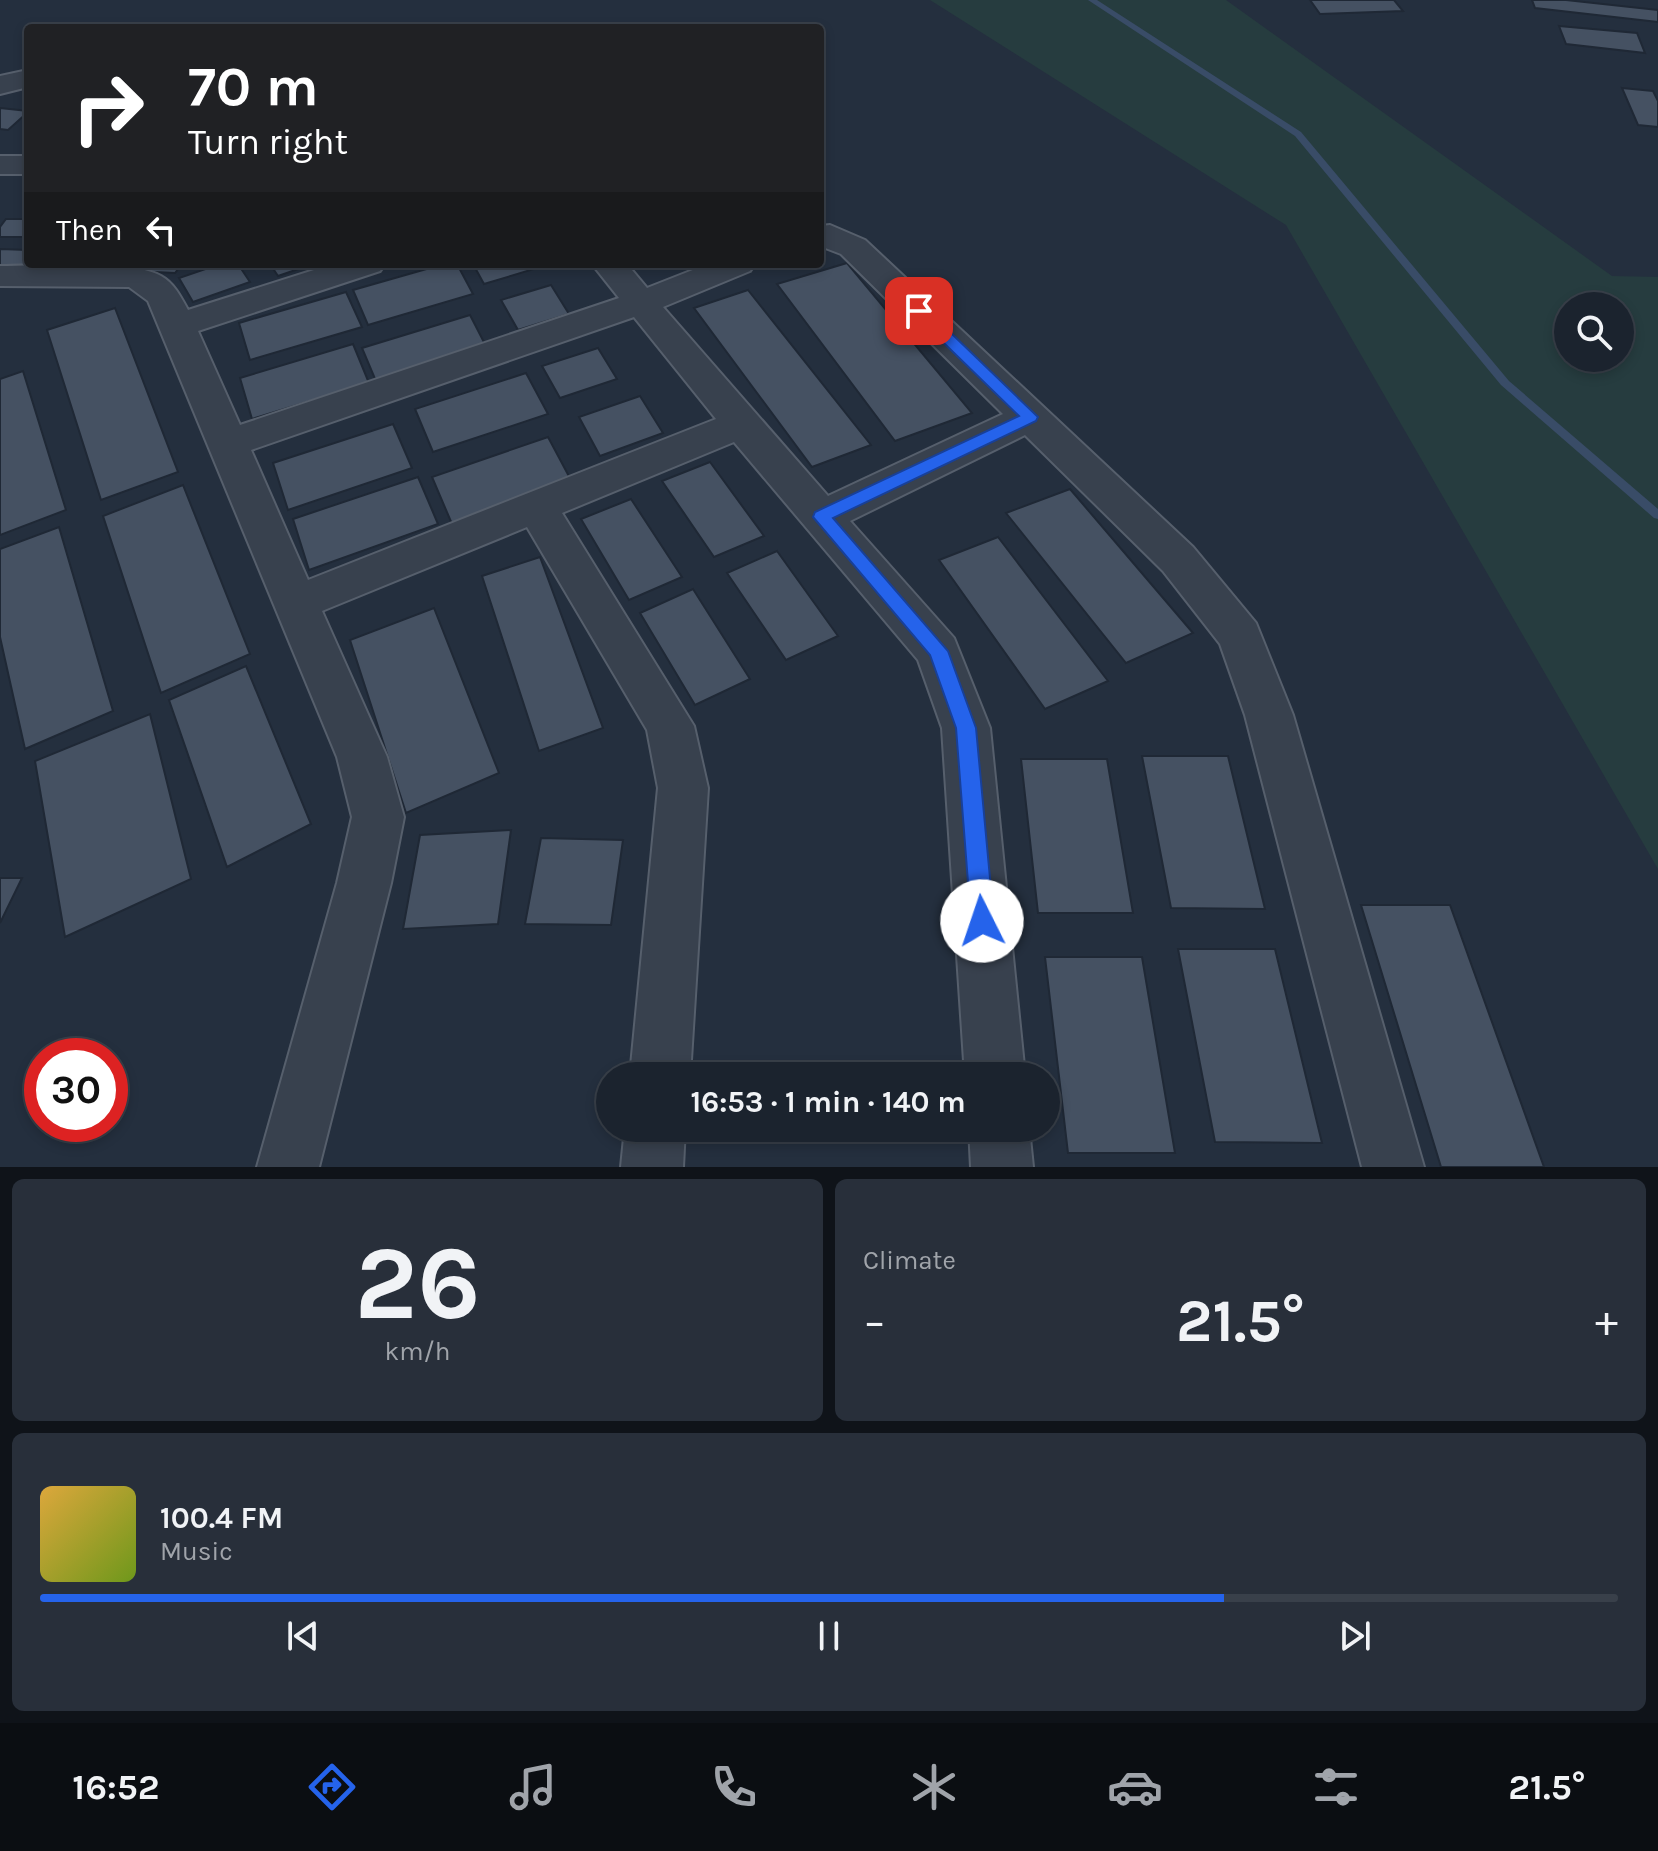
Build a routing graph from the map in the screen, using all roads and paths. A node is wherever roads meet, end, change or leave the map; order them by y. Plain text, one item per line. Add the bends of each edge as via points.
1 (24, 79) edge
2 (0, 85) edge
3 (0, 165) edge
4 (24, 165) edge
5 (824, 236) edge
6 (356, 268) edge
7 (612, 268) edge
8 (728, 268) edge
9 (0, 276) edge
10 (641, 303) junction
11 (178, 325) junction
12 (1030, 417) junction
13 (741, 424) junction
14 (228, 443) junction
15 (536, 506) junction
16 (821, 517) junction
17 (296, 603) junction
18 (661, 1062) edge
19 (994, 1062) edge
20 (654, 1142) edge
21 (1000, 1142) edge
22 (288, 1167) edge
23 (652, 1167) edge
24 (1002, 1167) edge
25 (1393, 1167) edge

1 - 2 street
3 - 4 street
5 - 12 street via 853,247
6 - 11 street
7 - 10 street
8 - 10 street
9 - 11 street via 148,281 158,288
10 - 13 street
10 - 14 street
11 - 14 street
12 - 16 street
12 - 25 street via 1178,559 1240,636 1269,715
13 - 15 street
13 - 16 street
14 - 17 street
15 - 17 street
15 - 18 street via 670,726 683,788
16 - 19 street via 938,651 966,728
17 - 22 street via 362,757 378,817
20 - 23 street
21 - 24 street

